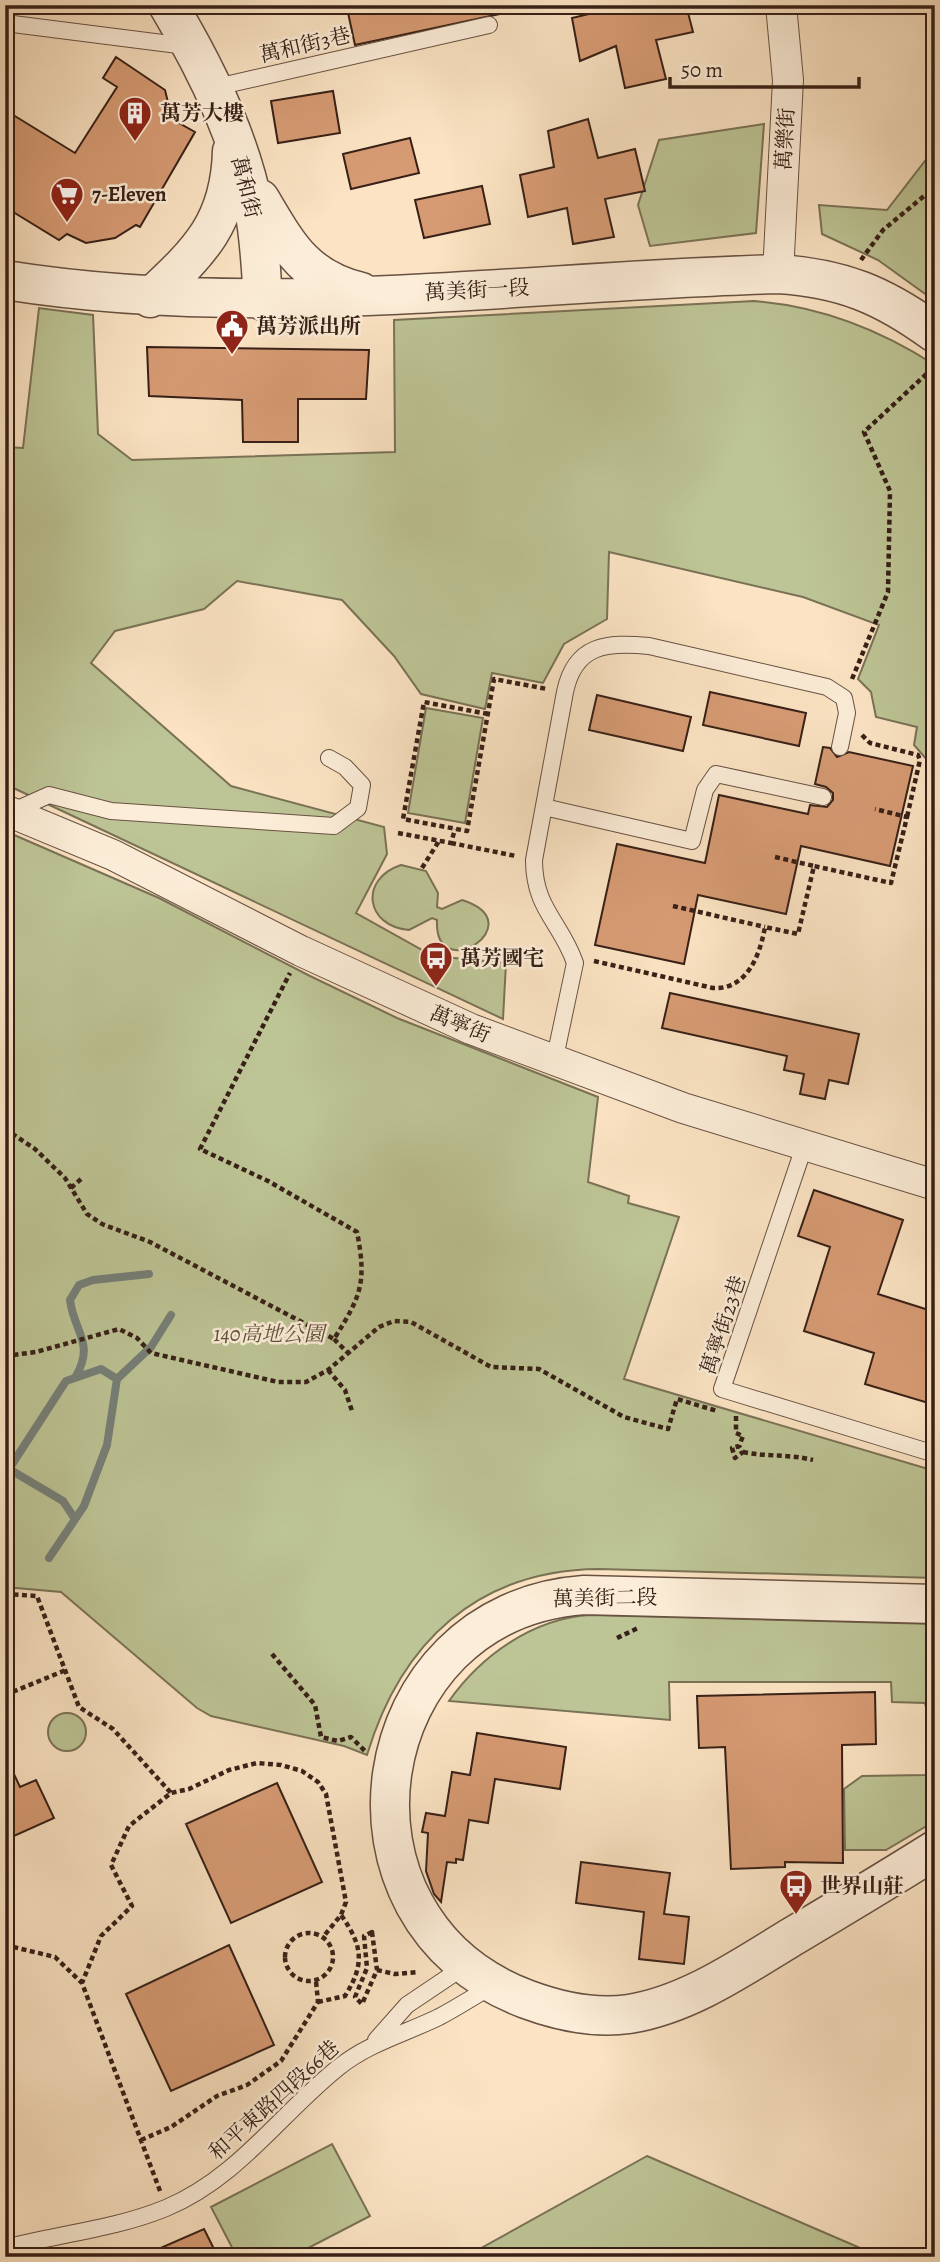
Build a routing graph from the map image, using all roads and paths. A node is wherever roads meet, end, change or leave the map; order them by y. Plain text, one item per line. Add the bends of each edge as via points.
1 (168, 5) edge
2 (781, 5) edge
3 (5, 23) edge
4 (489, 25) dead end
5 (192, 47) junction
6 (212, 88) junction
7 (232, 135) junction
8 (245, 174) junction
9 (935, 187) edge
10 (778, 274) junction
11 (5, 280) edge
12 (844, 283) junction
13 (376, 296) junction
14 (150, 298) junction
15 (263, 300) junction
16 (935, 333) edge
17 (935, 366) edge
18 (565, 692) junction
19 (846, 705) junction
20 (488, 714) junction
21 (840, 747) dead end
22 (329, 758) dead end
23 (823, 797) dead end
24 (544, 807) junction
25 (875, 809) dead end
26 (8, 811) edge
27 (907, 817) junction
28 (454, 829) junction
29 (398, 833) dead end
30 (439, 841) junction
31 (451, 843) junction
32 (775, 857) dead end
33 (534, 860) junction
34 (814, 866) junction
35 (422, 868) dead end
36 (673, 906) dead end
37 (765, 927) junction
38 (301, 951) junction
39 (573, 956) junction
40 (554, 1062) junction
41 (5, 1129) edge
42 (805, 1144) junction
43 (82, 1179) dead end
44 (935, 1185) edge
45 (71, 1188) junction
46 (334, 1339) junction
47 (348, 1353) junction
48 (5, 1356) edge
49 (328, 1370) junction
50 (742, 1396) junction
51 (352, 1411) dead end
52 (736, 1416) junction
53 (739, 1446) junction
54 (743, 1452) junction
55 (935, 1454) edge
56 (813, 1460) dead end
57 (5, 1594) edge
58 (935, 1604) edge
59 (272, 1654) dead end
60 (66, 1670) junction
61 (5, 1695) edge
62 (390, 1776) junction
63 (171, 1793) junction
64 (935, 1850) edge
65 (341, 1915) junction
66 (323, 1937) junction
67 (5, 1945) edge
68 (359, 1966) junction
69 (368, 1968) junction
70 (377, 1970) junction
71 (395, 1975) dead end
72 (480, 1975) junction
73 (316, 1981) junction
74 (82, 1983) junction
75 (318, 2002) junction
76 (372, 2045) junction
77 (141, 2140) junction
78 (166, 2208) junction
79 (5, 2248) edge

1 - 5 street, 萬和街
2 - 10 street, 萬樂街 via 788,80
3 - 5 lane
4 - 6 lane, 萬和街3巷
5 - 6 street, 萬和街
6 - 7 street, 萬和街
7 - 8 street, 萬和街
7 - 14 street via 231,178 214,229
8 - 13 street via 285,242 306,267 343,288
8 - 15 street, 萬和街 via 254,209
9 - 12 path via 883,230
10 - 12 street, 萬美街一段
10 - 13 street, 萬美街一段
11 - 14 street, 萬美街一段
12 - 16 street, 萬美街一段 via 886,302
13 - 15 street, 萬美街一段
14 - 15 street, 萬美街一段
17 - 19 path via 864,432 890,491 888,592
18 - 19 lane via 574,666 586,653 622,643 827,687
18 - 20 path via 494,679
18 - 24 lane
19 - 21 lane
19 - 27 path via 864,717 861,732 870,743 918,755
20 - 28 path via 467,831
20 - 28 path via 424,702 403,819
22 - 26 lane via 362,785 358,808 334,826 111,811 49,795
23 - 24 lane via 716,774 705,790 692,841
24 - 33 lane
25 - 27 path
26 - 38 street, 萬寧街 via 113,855
27 - 34 path via 891,883
28 - 31 path
29 - 30 path
30 - 31 path
30 - 35 path
31 - 33 path
32 - 34 path
33 - 39 lane via 540,901
34 - 37 path via 798,934
36 - 37 path
37 - 39 path via 749,972 722,988
38 - 40 street, 萬寧街
38 - 46 path via 200,1149 358,1232 364,1268 356,1304
39 - 40 lane via 575,972
40 - 42 street, 萬寧街 via 683,1108
41 - 45 path via 35,1149
42 - 44 street, 萬寧街
42 - 50 lane, 萬寧街23巷 via 722,1389
43 - 45 path
45 - 46 path via 87,1213 102,1224 150,1242
46 - 47 path
47 - 49 path
47 - 52 path via 379,1327 394,1321 411,1322 491,1367 539,1368 624,1417 668,1429 677,1399
48 - 49 path via 119,1329 151,1353 248,1377 306,1382
49 - 51 path via 345,1390
50 - 52 path
50 - 55 lane, 萬寧街23巷
52 - 53 path via 736,1433 743,1436
53 - 54 path
53 - 54 path via 732,1448 732,1455 739,1458
54 - 56 path
57 - 60 path via 38,1593
58 - 62 street, 萬美街二段 via 549,1597 503,1615 456,1649 413,1707
59 - 62 path via 315,1705 321,1737 338,1741 351,1737
60 - 61 path
60 - 63 path via 79,1707 113,1729
62 - 72 street, 萬美街二段 via 394,1843 415,1907 432,1933
63 - 65 path via 257,1763 302,1771 318,1782 331,1810 345,1893
63 - 74 path via 129,1826 118,1845 111,1865 132,1906 101,1936
64 - 72 street, 萬美街二段 via 755,1960 661,2007 598,2016 533,2001
65 - 66 path
65 - 68 path via 357,1944
66 - 73 path via 334,1961
66 - 73 path via 298,1936 285,1958 295,1977
67 - 74 path via 55,1957
68 - 69 path
68 - 75 path via 345,1996
69 - 70 path via 364,1936 372,1933
69 - 70 path via 355,1997 362,2004
70 - 71 path
72 - 76 lane, 和平東路四段66巷 via 438,2017
72 - 76 lane, 和平東路四段66巷 via 407,2006
73 - 75 path
74 - 77 path
75 - 77 path via 290,2051 267,2073
76 - 78 lane, 和平東路四段66巷 via 339,2067 228,2171
77 - 78 path
78 - 79 lane, 和平東路四段66巷 via 113,2225

